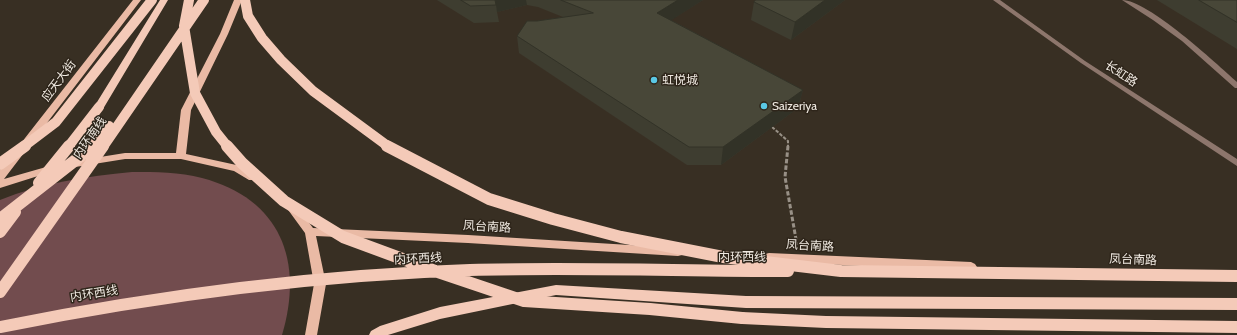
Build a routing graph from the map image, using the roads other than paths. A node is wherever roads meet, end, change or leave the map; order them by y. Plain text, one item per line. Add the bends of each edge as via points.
1 (137, 0) edge
2 (152, 0) edge
3 (164, 0) edge
4 (189, 0) edge
5 (204, 0) edge
6 (238, 0) edge
7 (245, 0) edge
8 (996, 0) edge
9 (1126, 0) edge
10 (1237, 86) edge
11 (135, 98) junction
12 (181, 156) junction
13 (1237, 163) edge
14 (0, 164) edge
15 (0, 177) edge
16 (0, 184) edge
17 (0, 218) edge
18 (0, 232) edge
19 (310, 232) junction
20 (841, 271) junction
21 (1237, 277) edge
22 (0, 292) edge
23 (1237, 304) edge
24 (0, 326) edge
25 (1237, 326) edge
26 (311, 335) edge
27 (376, 335) edge

1 - 15 main road, 应天大街
2 - 14 highway, bridge via 56,122
3 - 18 highway, 内环南线, bridge via 99,107
4 - 25 highway, bridge via 184,26 195,93 216,132 242,163 284,201 343,237 524,300 742,318 826,322
5 - 11 highway, 内环南线, bridge
6 - 12 main road via 186,110
7 - 20 highway, bridge via 248,16 262,38 313,91 384,144 488,199 621,237 724,257
8 - 13 street, 长虹路 via 1083,62
9 - 10 street via 1196,48
11 - 17 highway, bridge via 82,155
11 - 22 highway, 内环南线, bridge
12 - 16 main road via 117,157 62,166
12 - 19 main road via 237,168 281,193
19 - 21 main road, 凤台南路 via 800,259
19 - 26 main road via 320,284
20 - 21 highway, bridge
20 - 24 highway, 内环西线, bridge via 532,269 352,277 232,288 69,312
23 - 27 highway, bridge via 746,302 556,290 440,313

